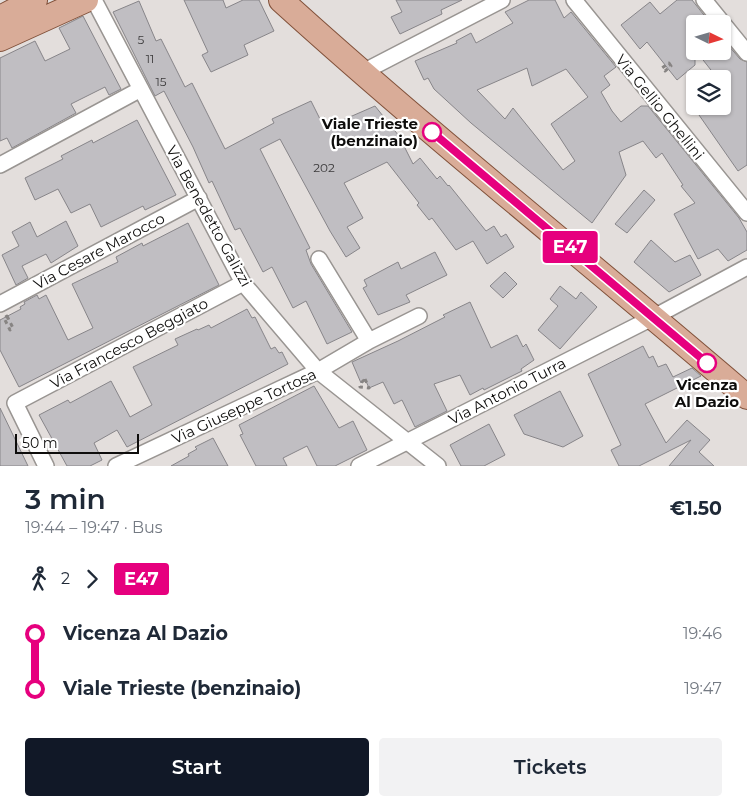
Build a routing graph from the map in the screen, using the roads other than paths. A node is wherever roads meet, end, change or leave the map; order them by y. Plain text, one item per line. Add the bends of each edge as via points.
1 (35, 0) edge
2 (86, 0) edge
3 (94, 0) edge
4 (281, 0) edge
5 (304, 0) edge
6 (502, 0) edge
7 (574, 0) edge
8 (704, 0) edge
9 (0, 18) edge
10 (0, 40) edge
11 (747, 53) edge
12 (344, 57) junction
13 (361, 73) junction
14 (141, 89) junction
15 (0, 165) edge
16 (199, 198) junction
17 (747, 213) edge
18 (319, 259) dead end
19 (747, 267) edge
20 (243, 283) junction
21 (3, 310) edge
22 (419, 316) dead end
23 (654, 318) junction
24 (369, 341) junction
25 (318, 371) junction
26 (747, 397) edge
27 (408, 441) junction
28 (46, 466) edge
29 (116, 466) edge
30 (359, 466) edge
31 (438, 466) edge

1 - 9 main road
2 - 10 main road
3 - 14 street, Via Benedetto Galizzi
4 - 12 main road
5 - 12 main road
6 - 13 street
7 - 17 street, Via Gellio Ghellini
8 - 11 street
12 - 13 main road
13 - 23 main road
14 - 15 street
14 - 16 street, Via Benedetto Galizzi
16 - 20 street, Via Benedetto Galizzi
16 - 21 street, Via Cesare Marocco
18 - 24 street
19 - 23 street, Via Antonio Turra
20 - 25 street, Via Benedetto Galizzi
20 - 28 street, Via Francesco Beggiato via 15,403
22 - 24 street, Via Giuseppe Tortosa
23 - 26 main road
23 - 27 street, Via Antonio Turra
24 - 25 street, Via Giuseppe Tortosa
25 - 27 street, Via Benedetto Galizzi
25 - 29 street, Via Giuseppe Tortosa
27 - 30 street, Via Antonio Turra
27 - 31 street, Via Benedetto Galizzi

